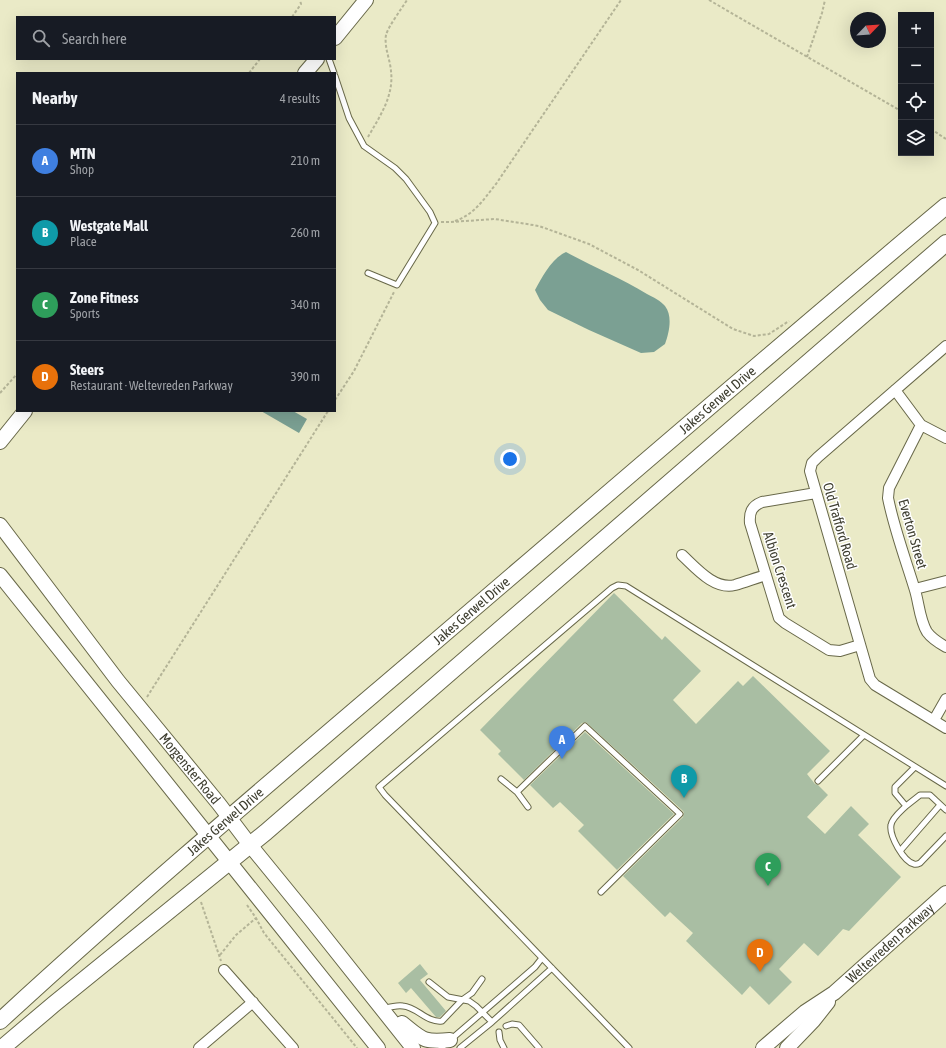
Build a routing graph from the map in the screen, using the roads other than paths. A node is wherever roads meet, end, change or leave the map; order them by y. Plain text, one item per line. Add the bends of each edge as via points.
1 (366, 0) edge
2 (336, 37) edge
3 (316, 60) edge
4 (329, 60) edge
5 (306, 72) edge
6 (334, 72) edge
7 (336, 79) edge
8 (946, 206) edge
9 (946, 243) edge
10 (368, 273) dead end
11 (946, 346) edge
12 (895, 390) junction
13 (24, 412) edge
14 (921, 425) junction
15 (946, 438) edge
16 (0, 442) edge
17 (816, 493) junction
18 (0, 525) edge
19 (682, 555) dead end
20 (0, 575) edge
21 (766, 575) junction
22 (946, 581) edge
23 (915, 589) junction
24 (860, 645) junction
25 (946, 647) edge
26 (946, 699) edge
27 (934, 720) junction
28 (946, 728) edge
29 (864, 735) junction
30 (915, 767) junction
31 (501, 779) dead end
32 (818, 781) dead end
33 (946, 786) edge
34 (517, 792) junction
35 (940, 805) junction
36 (906, 806) junction
37 (528, 807) dead end
38 (946, 810) edge
39 (229, 818) junction
40 (209, 836) junction
41 (946, 836) edge
42 (250, 845) junction
43 (900, 851) junction
44 (230, 862) junction
45 (601, 892) dead end
46 (946, 893) edge
47 (542, 958) junction
48 (552, 968) junction
49 (224, 970) road end
50 (482, 979) dead end
51 (429, 982) dead end
52 (834, 993) junction
53 (462, 1000) junction
54 (253, 1002) junction
55 (384, 1012) junction
56 (483, 1012) junction
57 (0, 1020) edge
58 (492, 1022) junction
59 (506, 1026) dead end
60 (499, 1032) dead end
61 (450, 1045) edge
62 (2, 1048) edge
63 (199, 1048) edge
64 (293, 1048) edge
65 (378, 1048) edge
66 (413, 1048) edge
67 (504, 1048) edge
68 (539, 1048) edge
69 (629, 1048) edge
70 (763, 1048) edge
71 (787, 1048) edge

1 - 2 street
3 - 5 street
4 - 6 lane
7 - 10 lane via 349,118 364,146 406,179 435,222 397,285
8 - 39 main road, Jakes Gerwel Drive
9 - 42 main road
11 - 12 street, Old Trafford Road
12 - 14 street
12 - 17 street, Old Trafford Road via 812,463 810,470
13 - 16 street
14 - 15 street
14 - 23 street, Everton Street via 888,493
17 - 21 street, Albion Crescent via 762,502 752,508 750,523
17 - 24 street, Old Trafford Road
18 - 39 street, Morgenster Road via 140,708
19 - 21 street via 721,585 735,585
20 - 40 street, Morgenster Road
21 - 24 street, Albion Crescent via 779,618 785,623 829,650 840,651
22 - 23 street
23 - 25 street, Everton Street via 922,622 936,641
24 - 27 street, Old Trafford Road via 872,683
26 - 27 street
27 - 28 street, Old Trafford Road
29 - 30 lane
29 - 32 lane
29 - 47 lane via 626,586 618,585 612,588 379,786
30 - 33 lane
30 - 36 lane via 894,788
31 - 34 lane
34 - 37 lane
34 - 45 lane via 585,726 680,814
35 - 36 lane via 930,795 920,795
35 - 38 lane
35 - 43 lane
36 - 43 lane via 890,826 893,841
39 - 40 main road, Jakes Gerwel Drive
39 - 42 street, Morgenster Road
40 - 44 street, Morgenster Road
40 - 57 main road, Jakes Gerwel Drive
41 - 43 lane via 918,864 912,864
42 - 44 main road
42 - 55 street, Morgenster Road
44 - 62 main road
44 - 65 street, Morgenster Road
46 - 52 street, Weltevreden Parkway
47 - 48 lane
47 - 56 lane
48 - 58 lane
48 - 69 lane
49 - 54 street
50 - 53 lane
51 - 53 lane via 448,997
52 - 70 street, Weltevreden Parkway via 805,1012
52 - 71 street, Weltevreden Parkway via 813,1021
53 - 55 lane via 442,1021 433,1021 402,1005
53 - 56 lane via 472,1003
54 - 63 street
54 - 64 street
55 - 61 street via 417,1036
55 - 66 street, Morgenster Road
56 - 58 lane
56 - 61 lane
58 - 61 lane
59 - 68 lane via 519,1025
60 - 67 lane

